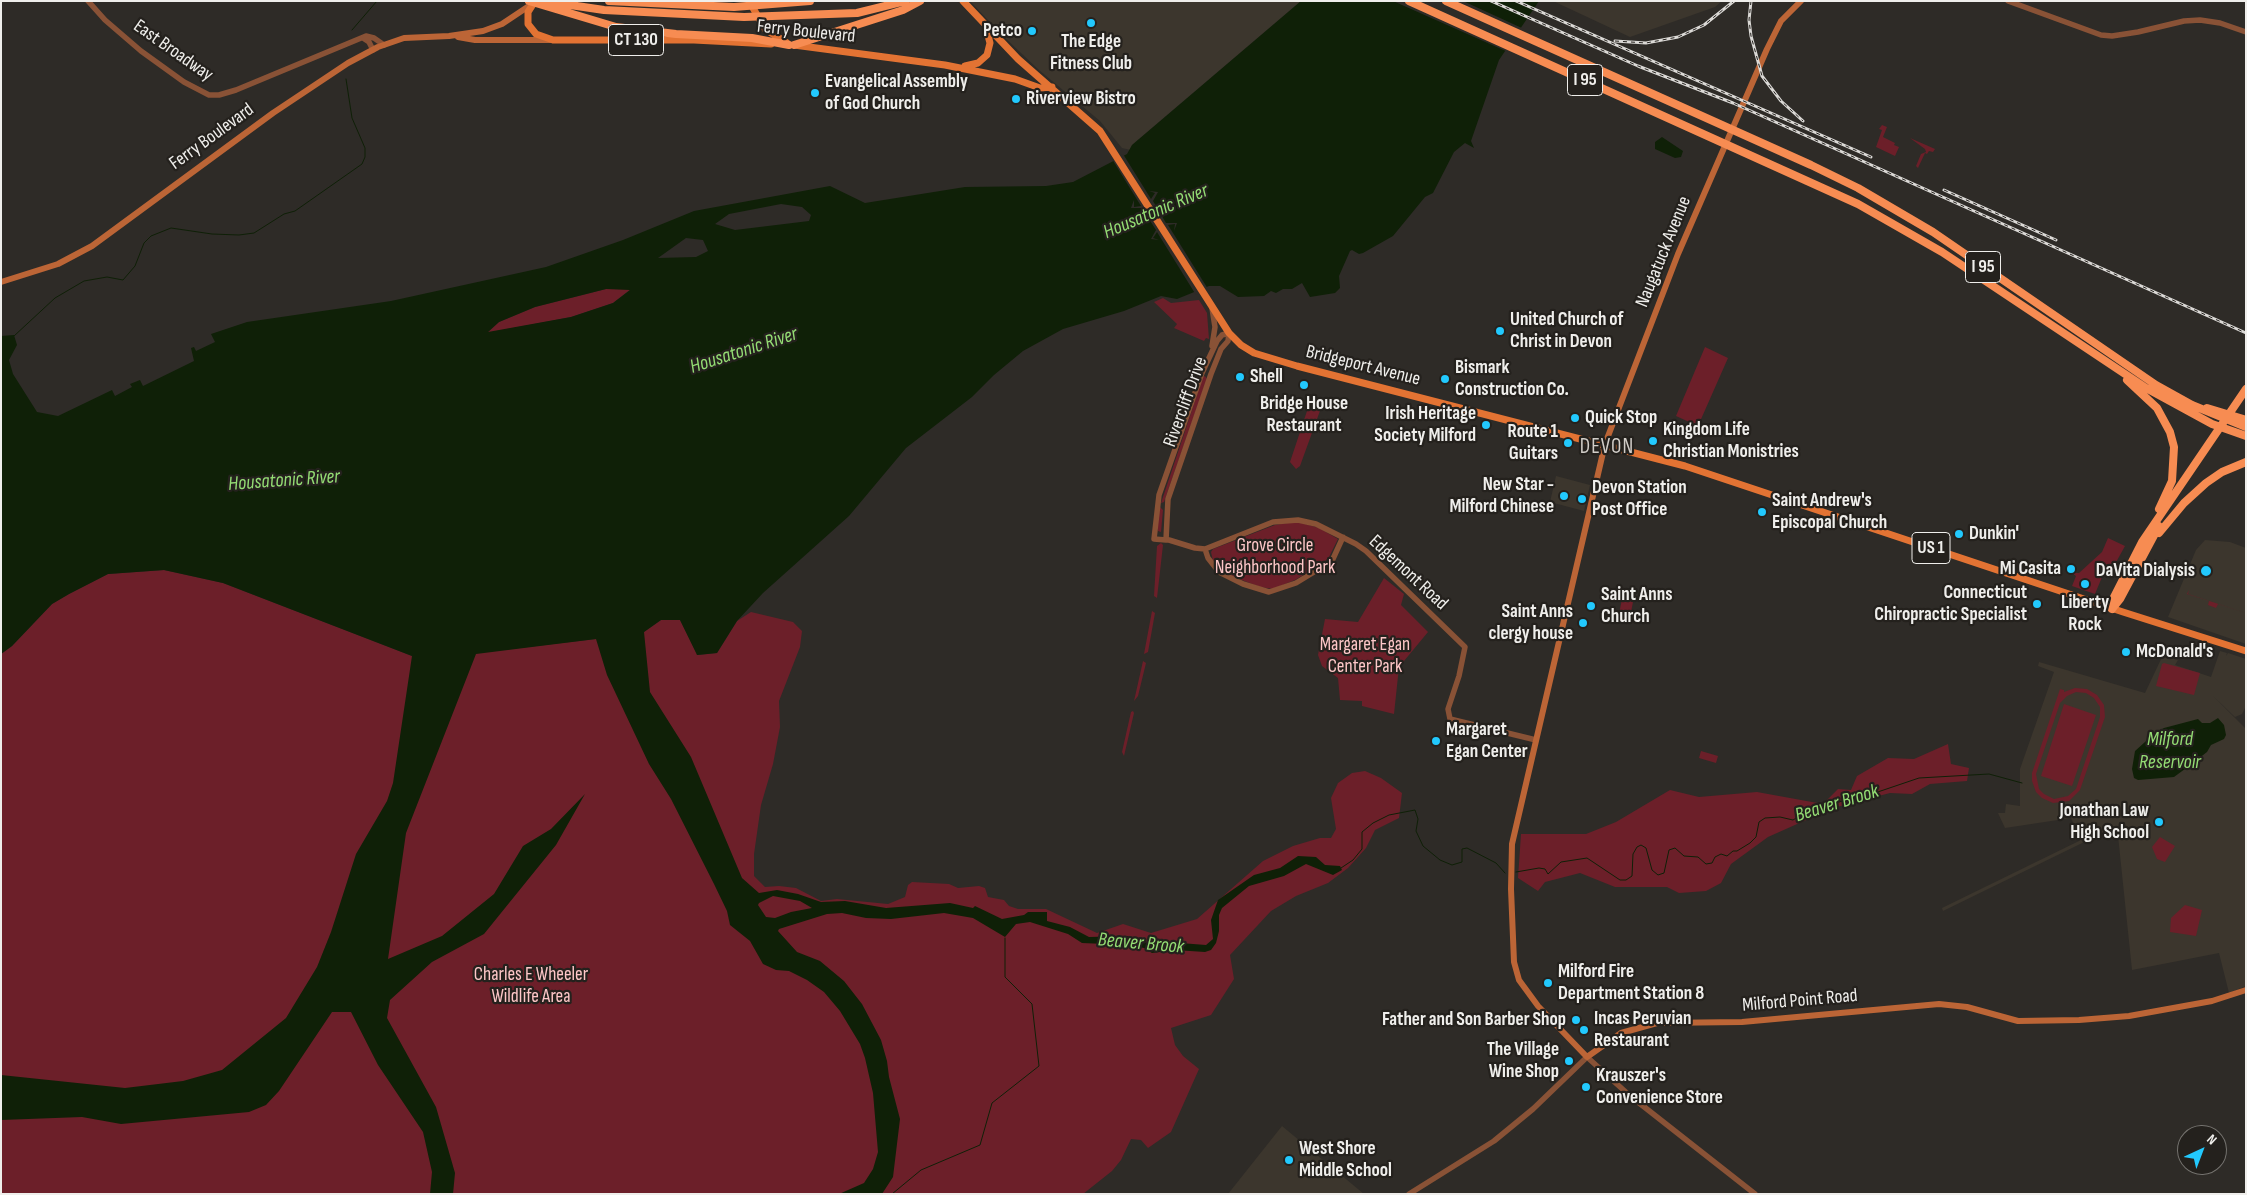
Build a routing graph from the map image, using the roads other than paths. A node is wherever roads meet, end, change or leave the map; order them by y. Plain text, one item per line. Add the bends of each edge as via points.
1 (88, 1) edge
2 (609, 1) edge
3 (810, 1) edge
4 (905, 1) edge
5 (920, 1) edge
6 (963, 1) edge
7 (1409, 1) edge
8 (1446, 1) edge
9 (1801, 1) edge
10 (2008, 1) edge
11 (537, 2) edge
12 (747, 4) edge
13 (985, 26) junction
14 (2246, 32) edge
15 (449, 36) junction
16 (363, 38) junction
17 (553, 40) junction
18 (384, 45) junction
19 (792, 45) junction
20 (373, 50) junction
21 (954, 67) junction
22 (1052, 87) junction
23 (1, 282) edge
24 (1210, 305) junction
25 (1229, 333) junction
26 (1212, 348) junction
27 (2109, 364) junction
28 (2246, 389) edge
29 (2246, 397) edge
30 (2240, 420) edge
31 (2246, 427) edge
32 (2246, 436) edge
33 (1605, 444) junction
34 (2246, 462) edge
35 (1158, 504) junction
36 (1167, 506) junction
37 (1343, 537) junction
38 (1166, 540) junction
39 (2142, 542) junction
40 (1205, 549) junction
41 (2135, 571) junction
42 (2112, 608) junction
43 (2246, 651) edge
44 (1536, 740) junction
45 (2246, 990) edge
46 (1587, 1057) junction
47 (1409, 1194) edge
48 (1755, 1194) edge

1 - 16 street, East Broadway via 141,51 208,95 236,90
2 - 12 highway
3 - 12 highway via 763,6
4 - 11 highway via 857,13 769,17 604,10
5 - 19 highway via 903,10
6 - 13 main road, US 1
7 - 27 highway, I 95 via 1836,193 1909,232
8 - 30 highway, I 95 via 1826,172 1907,216 2156,384 2192,405
9 - 33 main road, Naugatuck Avenue via 1781,21 1762,62 1678,254
10 - 14 street via 2101,35 2112,36 2200,20
11 - 15 main road, Ferry Boulevard / CT 130 via 493,28
11 - 17 main road, Ferry Boulevard via 527,18 529,27 539,36
11 - 19 highway via 616,27 752,38
12 - 19 main road via 765,29
13 - 21 main road via 990,43 986,57 976,64
13 - 22 main road, US 1
15 - 17 main road, Ferry Boulevard / CT 130 via 475,40
15 - 18 main road, Ferry Boulevard / CT 130 via 418,36
16 - 18 street via 371,37
16 - 20 street
17 - 19 main road, Ferry Boulevard / CT 130 via 694,40
18 - 20 main road, Ferry Boulevard / CT 130
19 - 21 main road, Ferry Boulevard
20 - 23 main road, Ferry Boulevard / CT 130 via 327,76 253,127 92,246 58,264
21 - 22 main road, Ferry Boulevard via 1015,79 1040,88
22 - 24 main road, US 1 via 1094,124 1111,147
24 - 25 main road, Bridgeport Avenue / US 1
24 - 26 street, Rivercliff Drive via 1215,328
25 - 26 street, Rivercliff Drive via 1220,337
25 - 33 main road, Bridgeport Avenue / US 1 via 1247,349 1275,360
25 - 36 street, Rivercliff Drive via 1210,374
26 - 35 street, Rivercliff Drive
27 - 32 highway, I 95 via 2179,407
27 - 39 highway via 2157,408 2167,424 2174,447 2172,481
28 - 39 highway
29 - 41 highway via 2180,490
30 - 31 highway
33 - 42 main road, Bridgeport Avenue / US 1 via 1737,482
33 - 44 main road, Naugatuck Avenue
34 - 41 highway via 2222,472 2184,503 2159,533
35 - 36 street
35 - 38 street, Rivercliff Drive via 1154,539
36 - 38 street, Rivercliff Drive
37 - 40 street, Edgemont Road via 1309,521 1285,520
37 - 40 street via 1332,561 1296,583 1269,592 1219,572
37 - 44 street, Edgemont Road via 1366,551 1465,647 1448,717 1454,722
38 - 40 street
39 - 42 highway via 2114,597
41 - 42 highway
42 - 43 main road, Bridgeport Avenue / US 1
44 - 46 main road, Naugatuck Avenue via 1511,853 1514,965 1519,980 1531,997
45 - 46 main road, Milford Point Road via 2212,1001 2129,1016 2079,1020 2018,1021 1967,1007 1938,1004 1742,1022 1657,1023 1621,1033
46 - 47 street, Milford Point Road via 1494,1141
46 - 48 street, Naugatuck Avenue via 1629,1095

